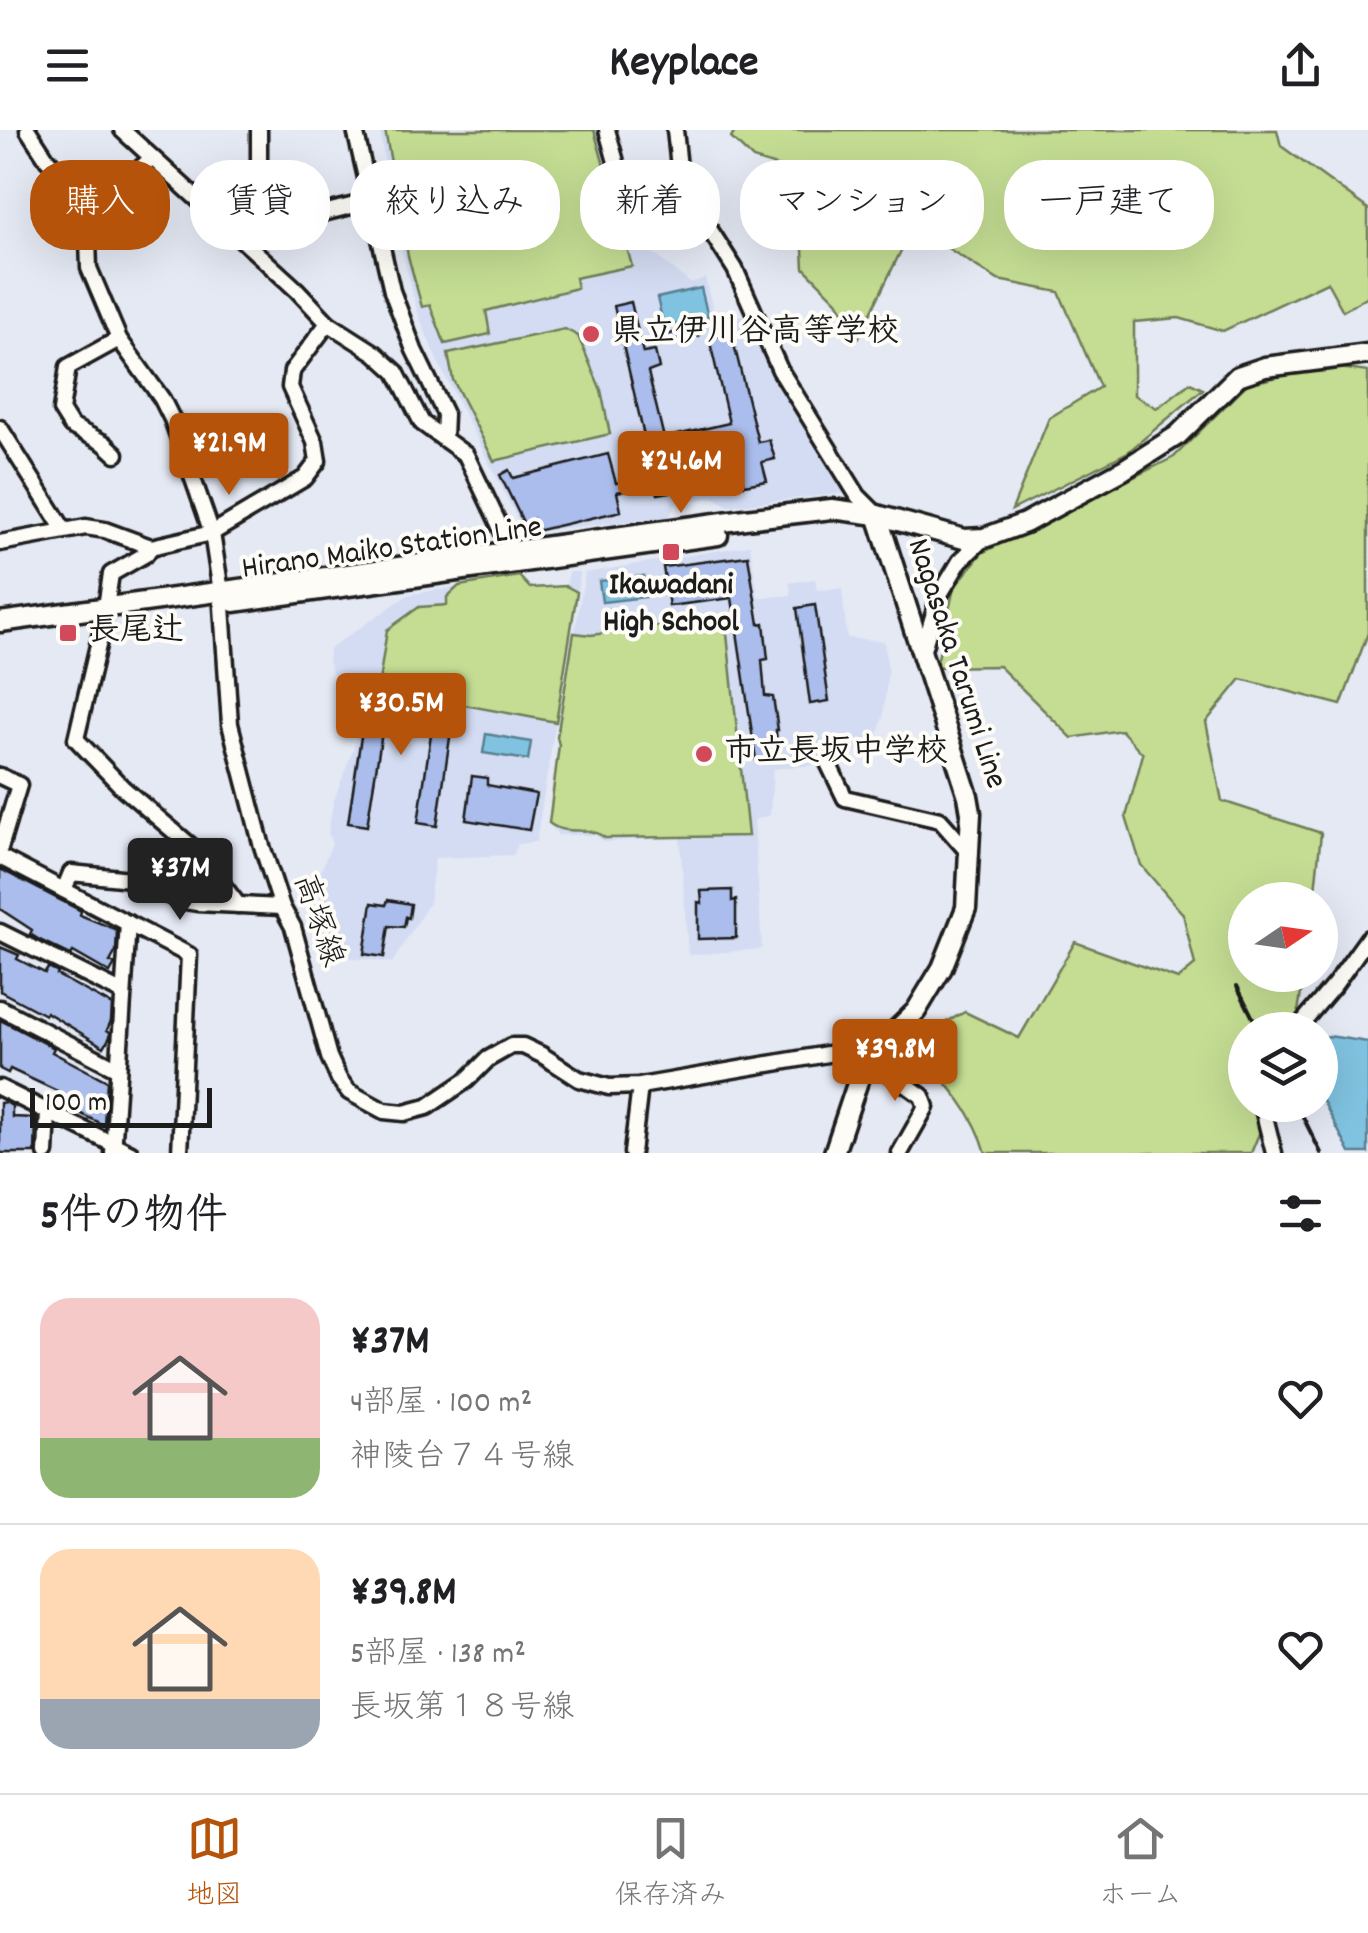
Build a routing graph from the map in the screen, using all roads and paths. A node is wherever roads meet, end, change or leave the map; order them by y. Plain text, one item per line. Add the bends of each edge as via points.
1 (28, 130) edge
2 (122, 130) edge
3 (260, 130) edge
4 (355, 130) edge
5 (607, 130) edge
6 (675, 130) edge
7 (152, 158) junction
8 (47, 160) edge
9 (150, 160) edge
10 (362, 160) edge
11 (615, 160) edge
12 (678, 160) edge
13 (350, 206) edge
14 (720, 246) edge
15 (88, 250) edge
16 (382, 250) edge
17 (328, 322) junction
18 (119, 340) junction
19 (1368, 354) edge
20 (0, 428) edge
21 (444, 439) junction
22 (116, 454) dead end
23 (876, 516) junction
24 (64, 530) junction
25 (212, 534) junction
26 (984, 538) junction
27 (0, 543) edge
28 (151, 547) junction
29 (514, 558) junction
30 (221, 598) junction
31 (104, 614) junction
32 (0, 622) edge
33 (0, 634) edge
34 (921, 658) junction
35 (828, 763) dead end
36 (0, 776) edge
37 (0, 848) edge
38 (969, 853) junction
39 (0, 857) edge
40 (64, 890) junction
41 (238, 905) junction
42 (282, 908) junction
43 (128, 923) junction
44 (0, 932) edge
45 (1368, 938) edge
46 (124, 994) junction
47 (0, 1008) edge
48 (1311, 1012) edge
49 (874, 1053) junction
50 (118, 1069) junction
51 (640, 1086) junction
52 (0, 1088) edge
53 (48, 1112) junction
54 (1266, 1122) edge
55 (113, 1149) edge
56 (46, 1153) edge
57 (131, 1153) edge
58 (180, 1153) edge
59 (632, 1153) edge
60 (834, 1153) edge
61 (900, 1153) edge
62 (1274, 1153) edge

1 - 8 street
2 - 7 street
3 - 13 street via 258,166 311,216
4 - 10 street
5 - 11 street
6 - 12 street
7 - 9 street
7 - 17 street
14 - 23 street via 780,370
15 - 18 street, 高塚線 via 89,268
16 - 21 street via 414,350 446,414
17 - 21 street via 396,372 422,423
17 - 25 street via 292,371 290,387 318,462 305,478
18 - 22 street via 68,367 61,410 72,426
18 - 25 street, 高塚線 via 172,419
19 - 26 main road, Hirano Maiko Station Line via 1238,376 1178,435 1123,470
20 - 24 street
21 - 29 street via 466,456
23 - 26 main road, Hirano Maiko Station Line
23 - 29 main road, Hirano Maiko Station Line via 851,511
23 - 34 main road, Nagasaka Tarumi Line
24 - 27 street
24 - 28 street via 105,530
25 - 28 street
25 - 30 street, 高塚線
26 - 34 street via 939,596
28 - 31 street via 111,574
29 - 30 main road, Hirano Maiko Station Line
30 - 31 main road, Hirano Maiko Station Line
30 - 42 street, 高塚線 via 230,724
31 - 32 main road, Hirano Maiko Station Line
31 - 33 main road, Hirano Maiko Station Line
31 - 41 street via 76,739 198,852
34 - 38 main road, Nagasaka Tarumi Line via 968,796
35 - 38 street via 845,798 940,820
36 - 37 street via 19,785
38 - 49 main road, Nagasaka Tarumi Line via 966,908 942,968 916,1011
39 - 40 street
40 - 41 street via 71,873 130,879 179,900
40 - 43 street
41 - 42 street
42 - 51 street, 高塚線 via 340,1079 384,1111 427,1106 511,1046 542,1054 579,1080
43 - 46 street
43 - 58 street via 190,955
44 - 46 street
45 - 48 street
46 - 50 street
47 - 50 street
49 - 51 street, 高塚線 via 865,1045
49 - 60 main road, Nagasaka Tarumi Line
49 - 61 street via 926,1107
50 - 55 street
51 - 59 street
52 - 53 street
53 - 55 street
53 - 56 street
54 - 62 street
55 - 57 street

